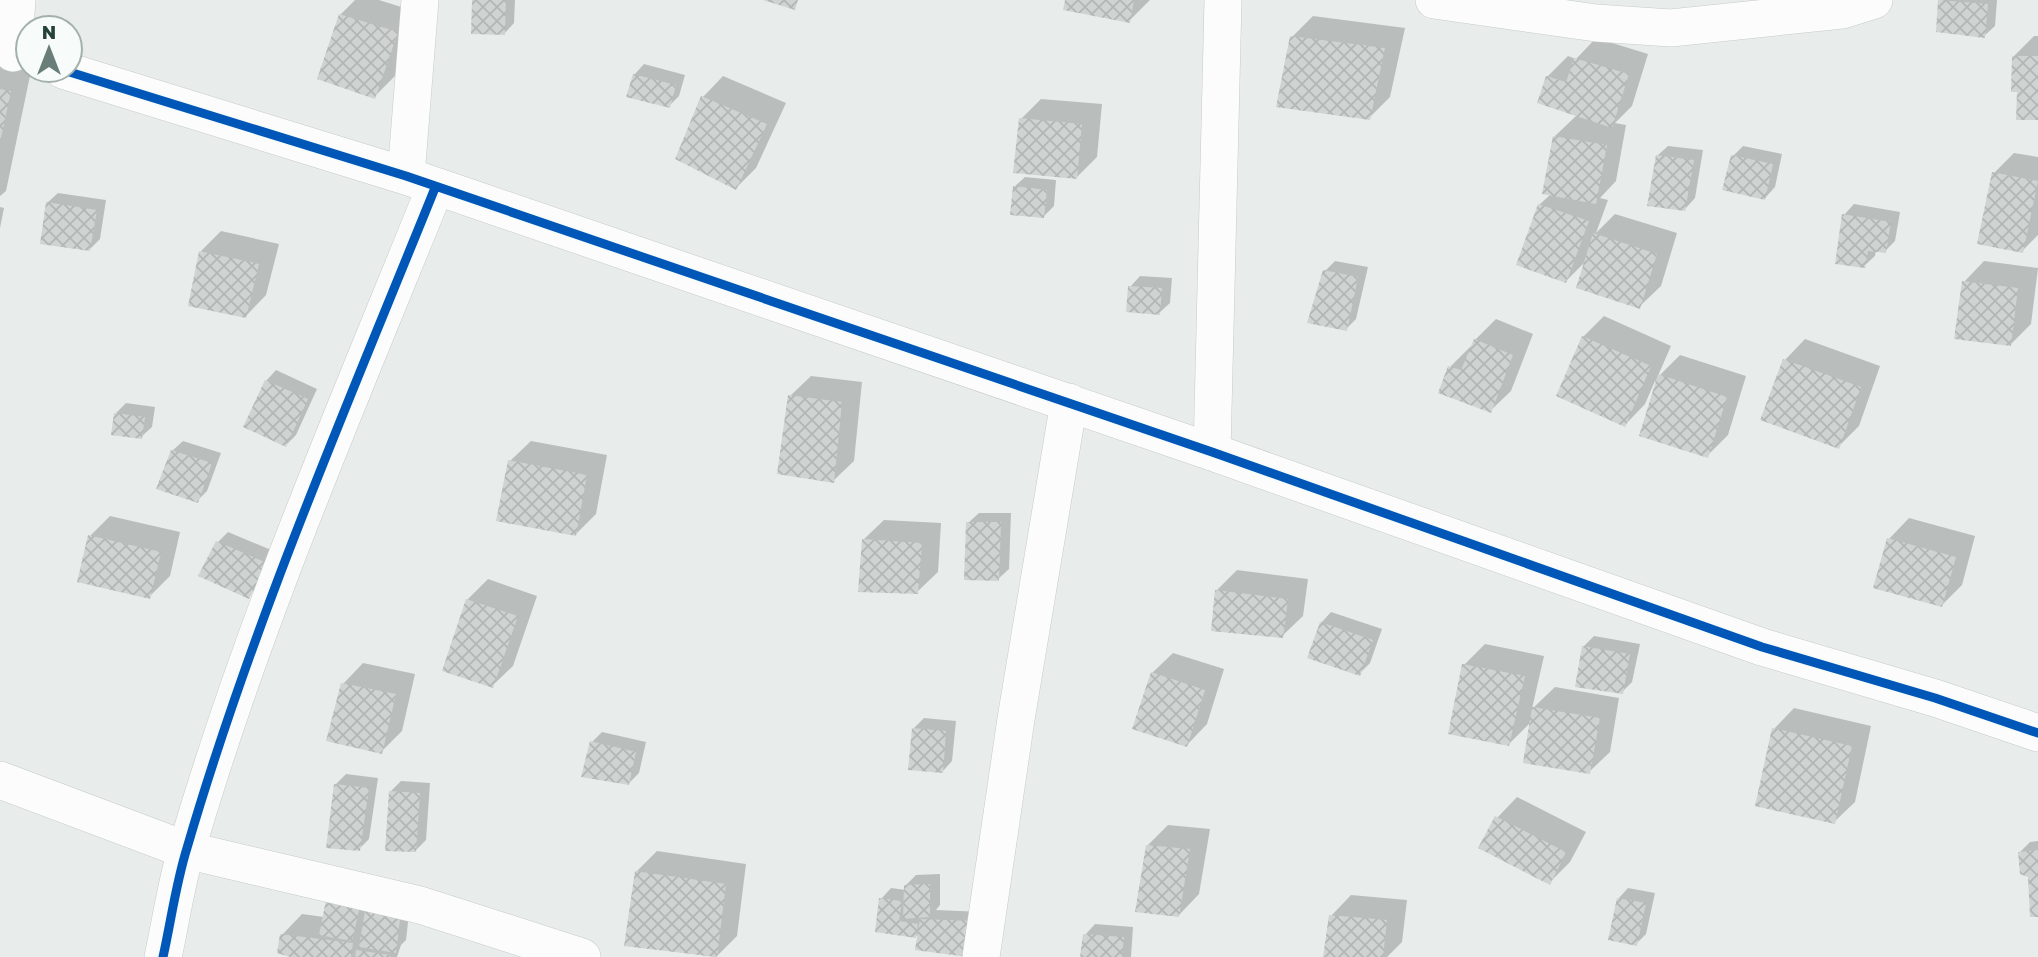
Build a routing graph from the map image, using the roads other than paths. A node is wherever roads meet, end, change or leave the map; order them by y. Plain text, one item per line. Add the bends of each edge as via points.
1 (419, 0) edge
2 (1223, 0) edge
3 (1434, 0) edge
4 (1874, 0) edge
5 (84, 77) edge
6 (420, 182) junction
7 (1069, 402) junction
8 (1212, 452) junction
9 (2038, 733) edge
10 (0, 780) edge
11 (186, 850) junction
12 (163, 957) edge
13 (582, 957) edge
14 (981, 957) edge

1 - 6 street
2 - 8 street
3 - 4 street via 1597,23 1671,27 1842,10
5 - 6 street
6 - 7 street
6 - 11 street
7 - 8 street
7 - 14 street
8 - 9 street via 1762,647
10 - 11 street
11 - 12 street
11 - 13 street via 420,905

